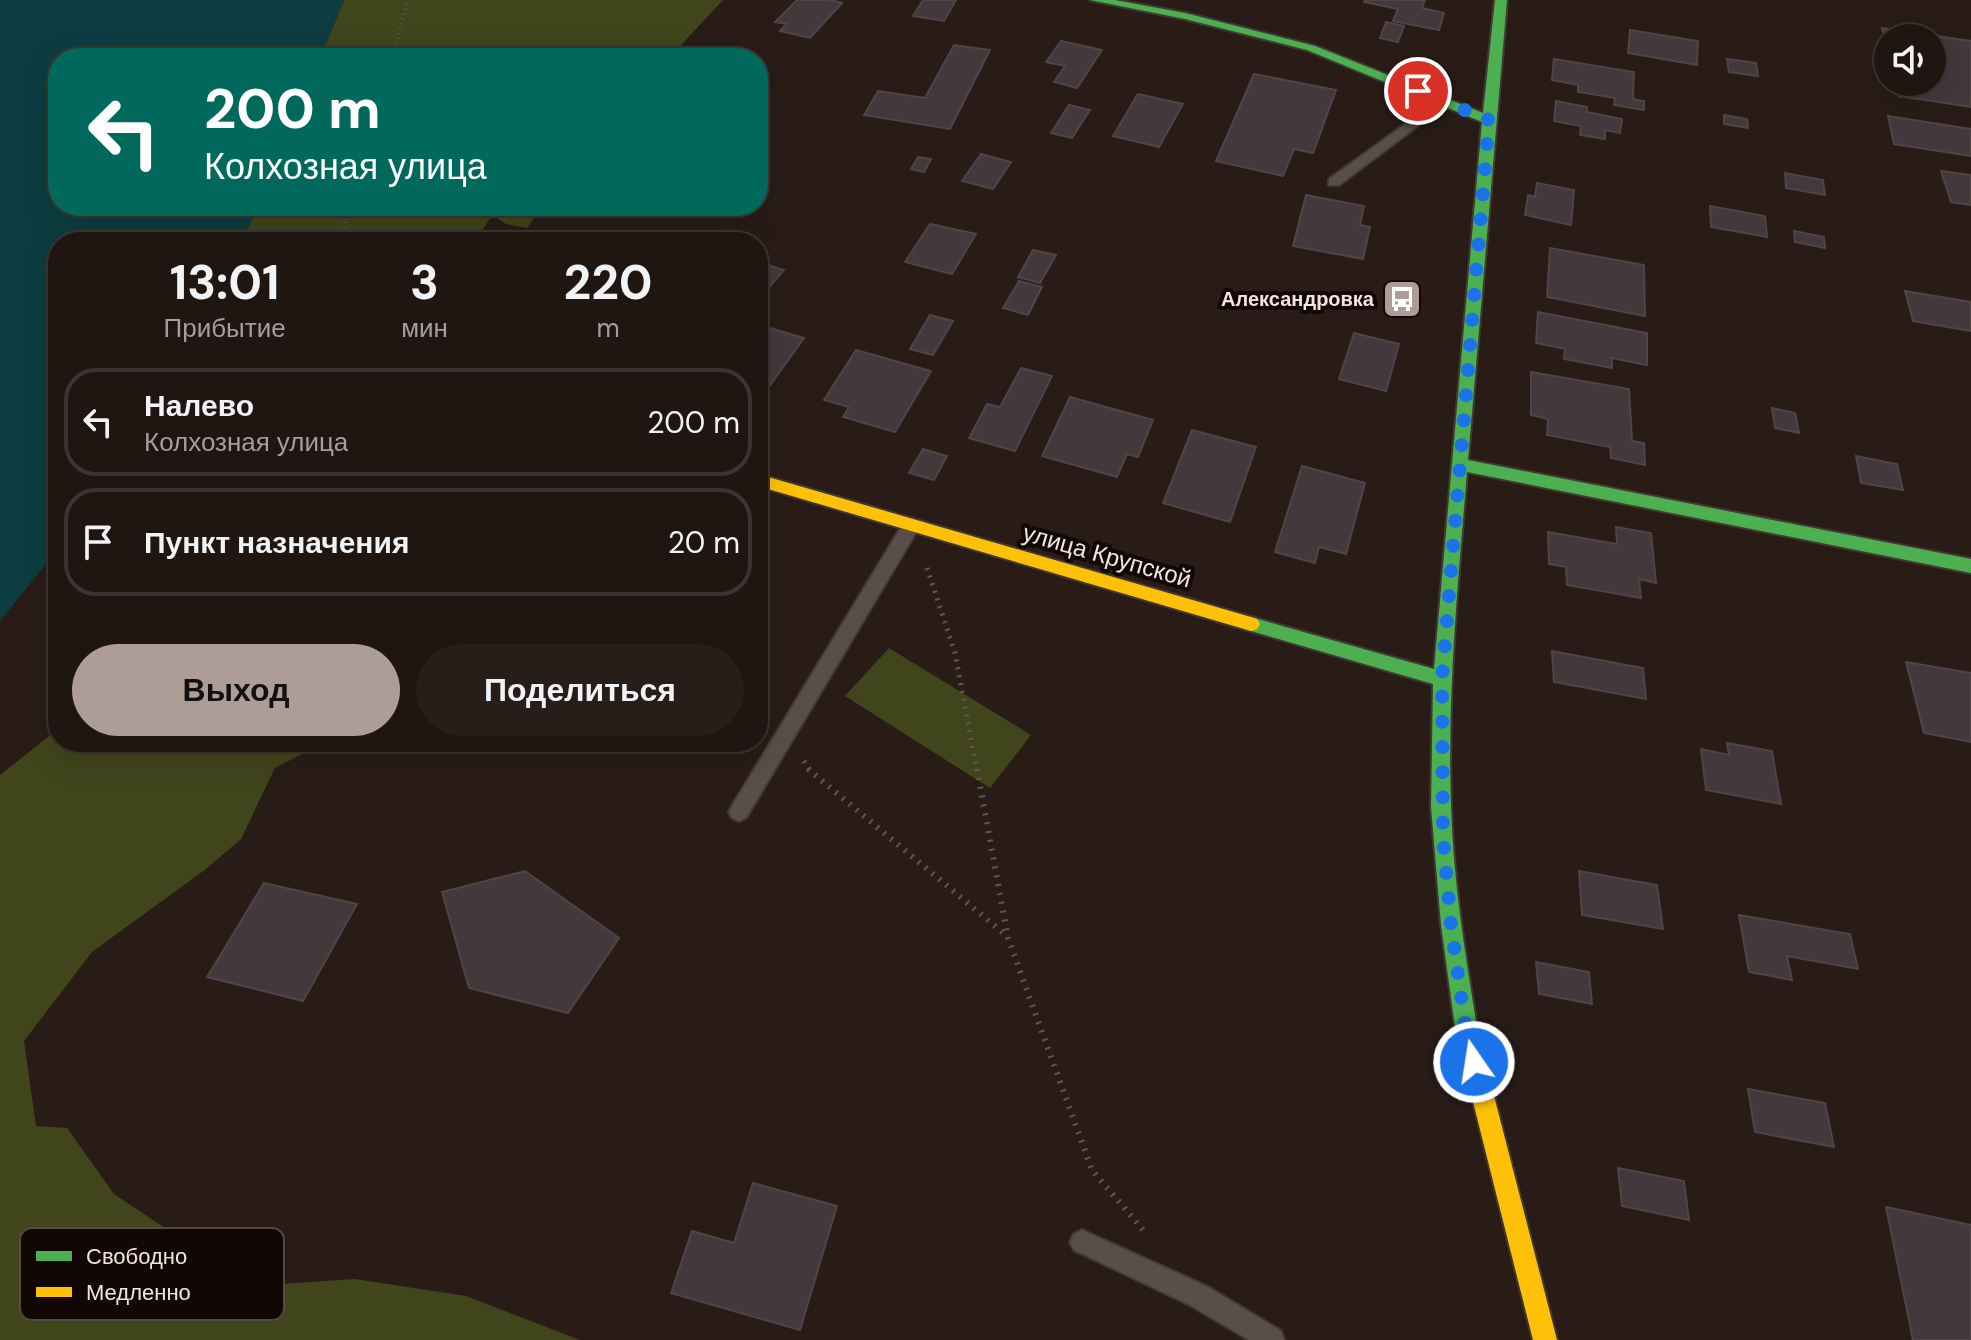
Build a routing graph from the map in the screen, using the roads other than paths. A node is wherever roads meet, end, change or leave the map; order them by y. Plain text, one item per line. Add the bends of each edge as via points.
1 (1096, 0) edge
2 (1501, 0) edge
3 (1443, 101) junction
4 (1489, 120) junction
5 (1334, 182) dead end
6 (1461, 465) junction
7 (768, 483) edge
8 (912, 524) junction
9 (1971, 566) edge
10 (1442, 679) junction
11 (739, 812) dead end
12 (1082, 1242) dead end
13 (1272, 1340) edge
14 (1545, 1340) edge

1 - 3 street via 1311,48
2 - 4 street
3 - 4 street
3 - 5 lane
4 - 6 street
6 - 9 street
6 - 10 street
7 - 8 street, улица Крупской
8 - 10 street, улица Крупской
8 - 11 lane
10 - 14 street via 1441,807 1466,1031
12 - 13 lane via 1199,1296

